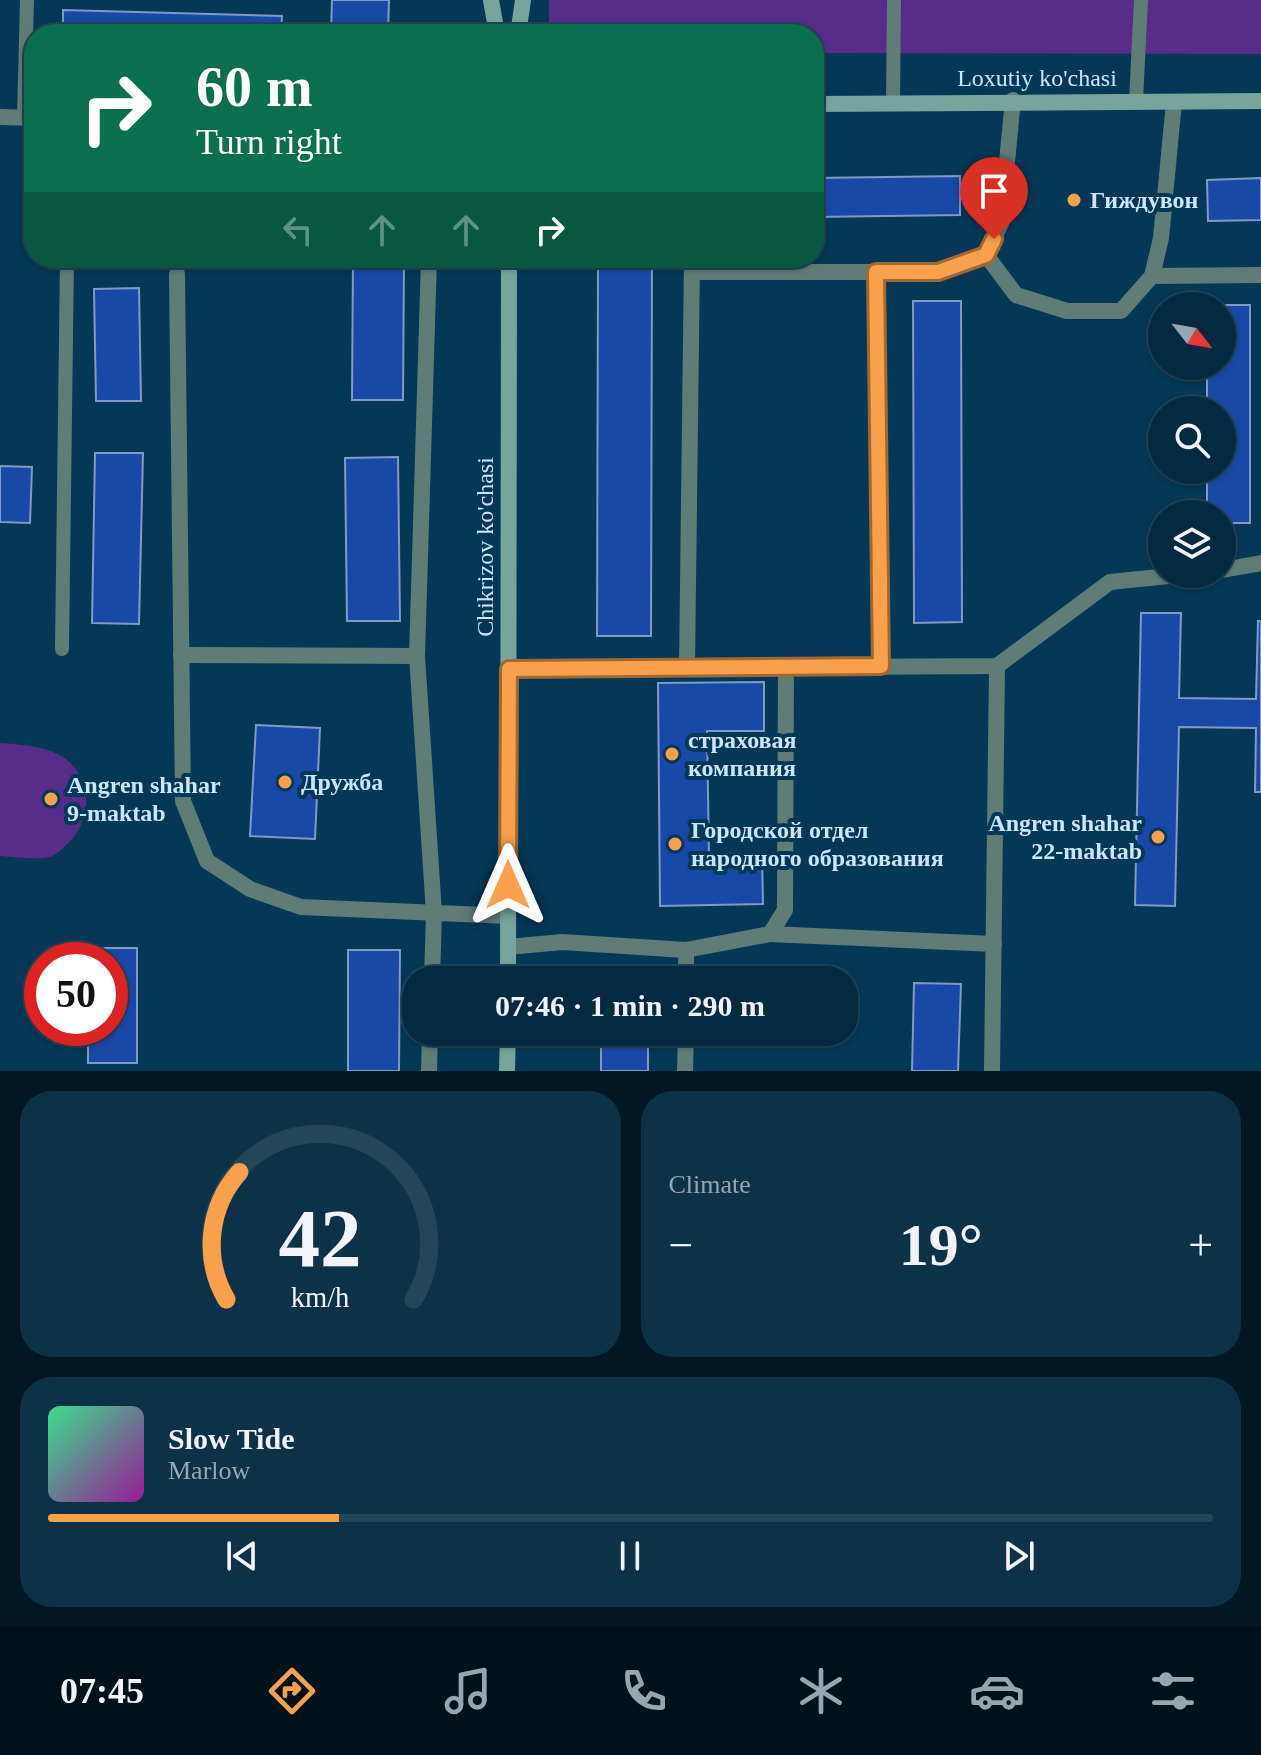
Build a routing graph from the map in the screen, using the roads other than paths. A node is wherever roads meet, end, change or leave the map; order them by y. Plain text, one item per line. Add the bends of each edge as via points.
1 (27, 0) edge
2 (491, 0) edge
3 (523, 0) edge
4 (894, 0) edge
5 (1141, 0) edge
6 (27, 24) edge
7 (495, 24) edge
8 (519, 24) edge
9 (1013, 100) junction
10 (1136, 101) junction
11 (1261, 101) edge
12 (1174, 102) junction
13 (824, 104) edge
14 (893, 104) junction
15 (0, 117) edge
16 (24, 118) edge
17 (986, 255) junction
18 (67, 268) edge
19 (429, 268) edge
20 (509, 268) edge
21 (692, 268) edge
22 (771, 268) edge
23 (876, 272) junction
24 (177, 274) dead end
25 (1261, 275) edge
26 (1152, 276) junction
27 (1261, 563) edge
28 (1236, 567) edge
29 (1148, 578) edge
30 (62, 649) dead end
31 (181, 655) junction
32 (417, 656) junction
33 (786, 665) junction
34 (881, 666) junction
35 (997, 666) junction
36 (687, 667) junction
37 (509, 669) junction
38 (434, 913) junction
39 (508, 916) junction
40 (770, 934) junction
41 (994, 944) junction
42 (508, 947) junction
43 (686, 950) junction
44 (432, 966) edge
45 (508, 966) edge
46 (686, 966) edge
47 (430, 1046) edge
48 (508, 1046) edge
49 (686, 1046) edge
50 (429, 1071) edge
51 (507, 1071) edge
52 (685, 1071) edge
53 (992, 1071) edge

1 - 6 lane
2 - 7 main road
3 - 8 main road
4 - 14 lane
5 - 10 lane
9 - 10 main road, Loxutiy ko'chasi
9 - 14 main road, Loxutiy ko'chasi
9 - 17 street via 1001,223
10 - 12 main road, Loxutiy ko'chasi
11 - 12 main road, Loxutiy ko'chasi
12 - 26 street via 1161,238
13 - 14 main road, Loxutiy ko'chasi
15 - 16 street
17 - 23 street via 938,272
17 - 26 street via 1016,295 1067,311 1121,311
18 - 30 lane
19 - 32 street
20 - 37 main road, Chikrizov ko'chasi
21 - 36 street
22 - 23 street
23 - 34 street
24 - 31 street
25 - 26 street
27 - 28 street
29 - 35 street via 1110,582
31 - 32 street
31 - 38 street via 183,801 207,861 250,889 301,907
32 - 38 street
33 - 34 street
33 - 36 street
33 - 40 street via 785,910
34 - 35 street
35 - 41 street
36 - 37 street
37 - 39 main road, Chikrizov ko'chasi
38 - 39 street
38 - 44 street
39 - 42 main road, Chikrizov ko'chasi
40 - 41 street
40 - 43 street
41 - 53 street
42 - 43 street via 562,942
42 - 45 main road, Chikrizov ko'chasi
43 - 46 street
47 - 50 street
48 - 51 main road
49 - 52 street

